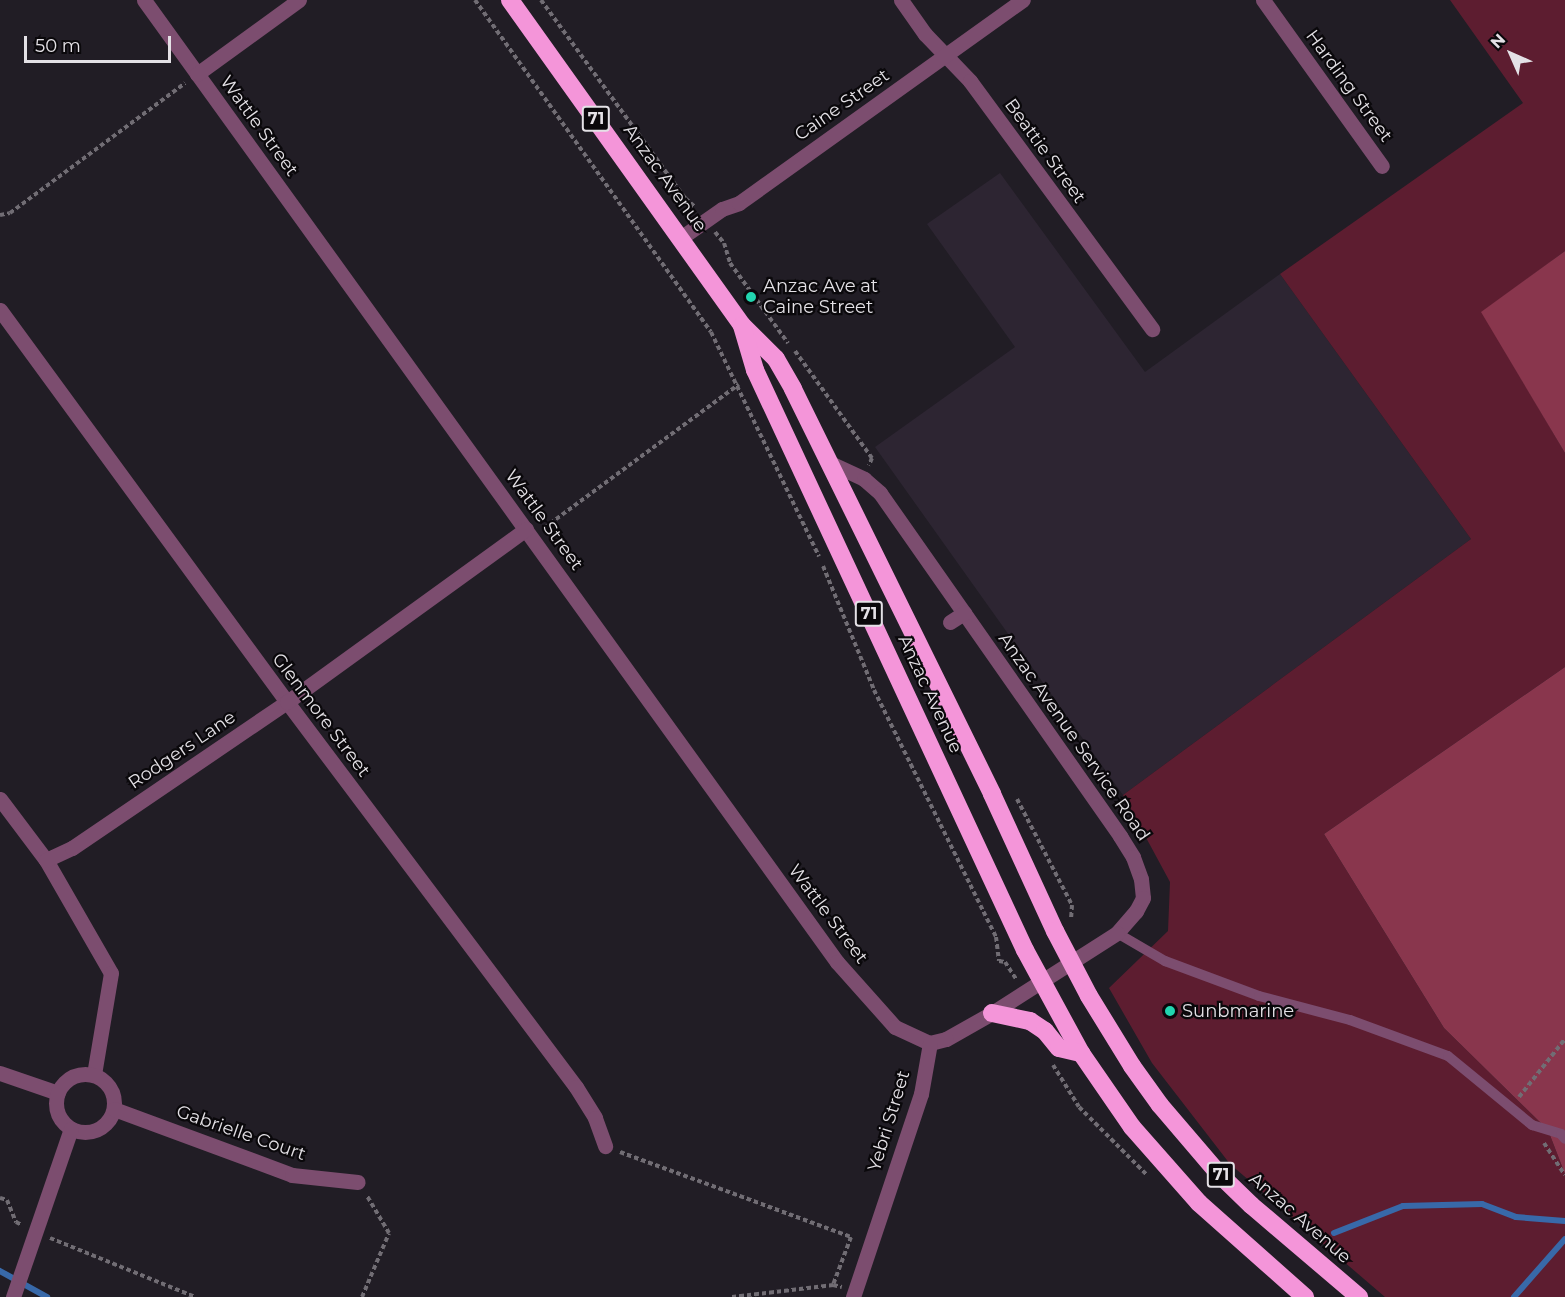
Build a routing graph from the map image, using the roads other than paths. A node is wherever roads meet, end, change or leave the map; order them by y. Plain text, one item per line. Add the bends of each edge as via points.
1 (144, 0) edge
2 (300, 0) edge
3 (510, 0) edge
4 (901, 0) edge
5 (1023, 0) edge
6 (1263, 0) edge
7 (946, 56) junction
8 (197, 74) junction
9 (1382, 166) dead end
10 (682, 237) junction
11 (0, 310) edge
12 (742, 325) junction
13 (1152, 329) dead end
14 (828, 462) junction
15 (526, 529) junction
16 (964, 613) junction
17 (950, 622) dead end
18 (287, 702) junction
19 (0, 799) edge
20 (46, 860) junction
21 (1117, 933) junction
22 (1071, 962) junction
23 (1041, 980) junction
24 (992, 1013) junction
25 (930, 1043) junction
26 (1081, 1053) junction
27 (0, 1073) edge
28 (94, 1076) junction
29 (58, 1093) junction
30 (114, 1109) junction
31 (71, 1129) junction
32 (1565, 1139) edge
33 (605, 1146) road end
34 (358, 1182) road end
35 (854, 1294) edge
36 (13, 1297) edge
37 (1305, 1297) edge
38 (1359, 1297) edge

1 - 8 street, Wattle Street
2 - 8 street
3 - 10 highway, Anzac Avenue / 71
4 - 7 street, Beattie Street
5 - 7 street, Caine Street
6 - 9 street, Harding Street
7 - 10 street, Caine Street via 739,203 722,209
7 - 13 street, Beattie Street via 970,81
8 - 15 street, Wattle Street
10 - 12 highway, Anzac Avenue / 71
11 - 18 street, Glenmore Street
12 - 14 highway, Anzac Avenue / 71 via 776,358
12 - 23 highway, Anzac Avenue / 71 via 755,370
14 - 16 street, Anzac Avenue Service Road via 864,479 880,493
14 - 22 highway, Anzac Avenue / 71
15 - 18 street, Rodgers Lane
15 - 25 street, Wattle Street via 837,962 895,1027
16 - 17 street
16 - 21 street, Anzac Avenue Service Road via 1133,857 1143,898
18 - 20 street, Rodgers Lane via 72,848
18 - 33 street, Glenmore Street via 576,1087 595,1118
19 - 20 street
20 - 28 street via 111,973
21 - 22 street, Anzac Avenue Service Road
21 - 32 lane via 1165,961 1259,996 1350,1020 1448,1056 1532,1125 1561,1134
22 - 23 street
22 - 38 highway, Anzac Avenue / 71 via 1132,1066 1189,1141 1251,1205
23 - 24 street
23 - 26 highway, Anzac Avenue / 71
24 - 25 street via 946,1039
24 - 26 highway via 1030,1021 1059,1048
25 - 35 street, Yebri Street via 921,1094
26 - 37 highway, Anzac Avenue / 71 via 1132,1127 1199,1203
27 - 29 street
28 - 29 street via 85,1074 69,1079
28 - 30 street via 108,1085
29 - 31 street via 57,1109
30 - 31 street via 97,1129
30 - 34 street, Gabrielle Court via 292,1174
31 - 36 street

